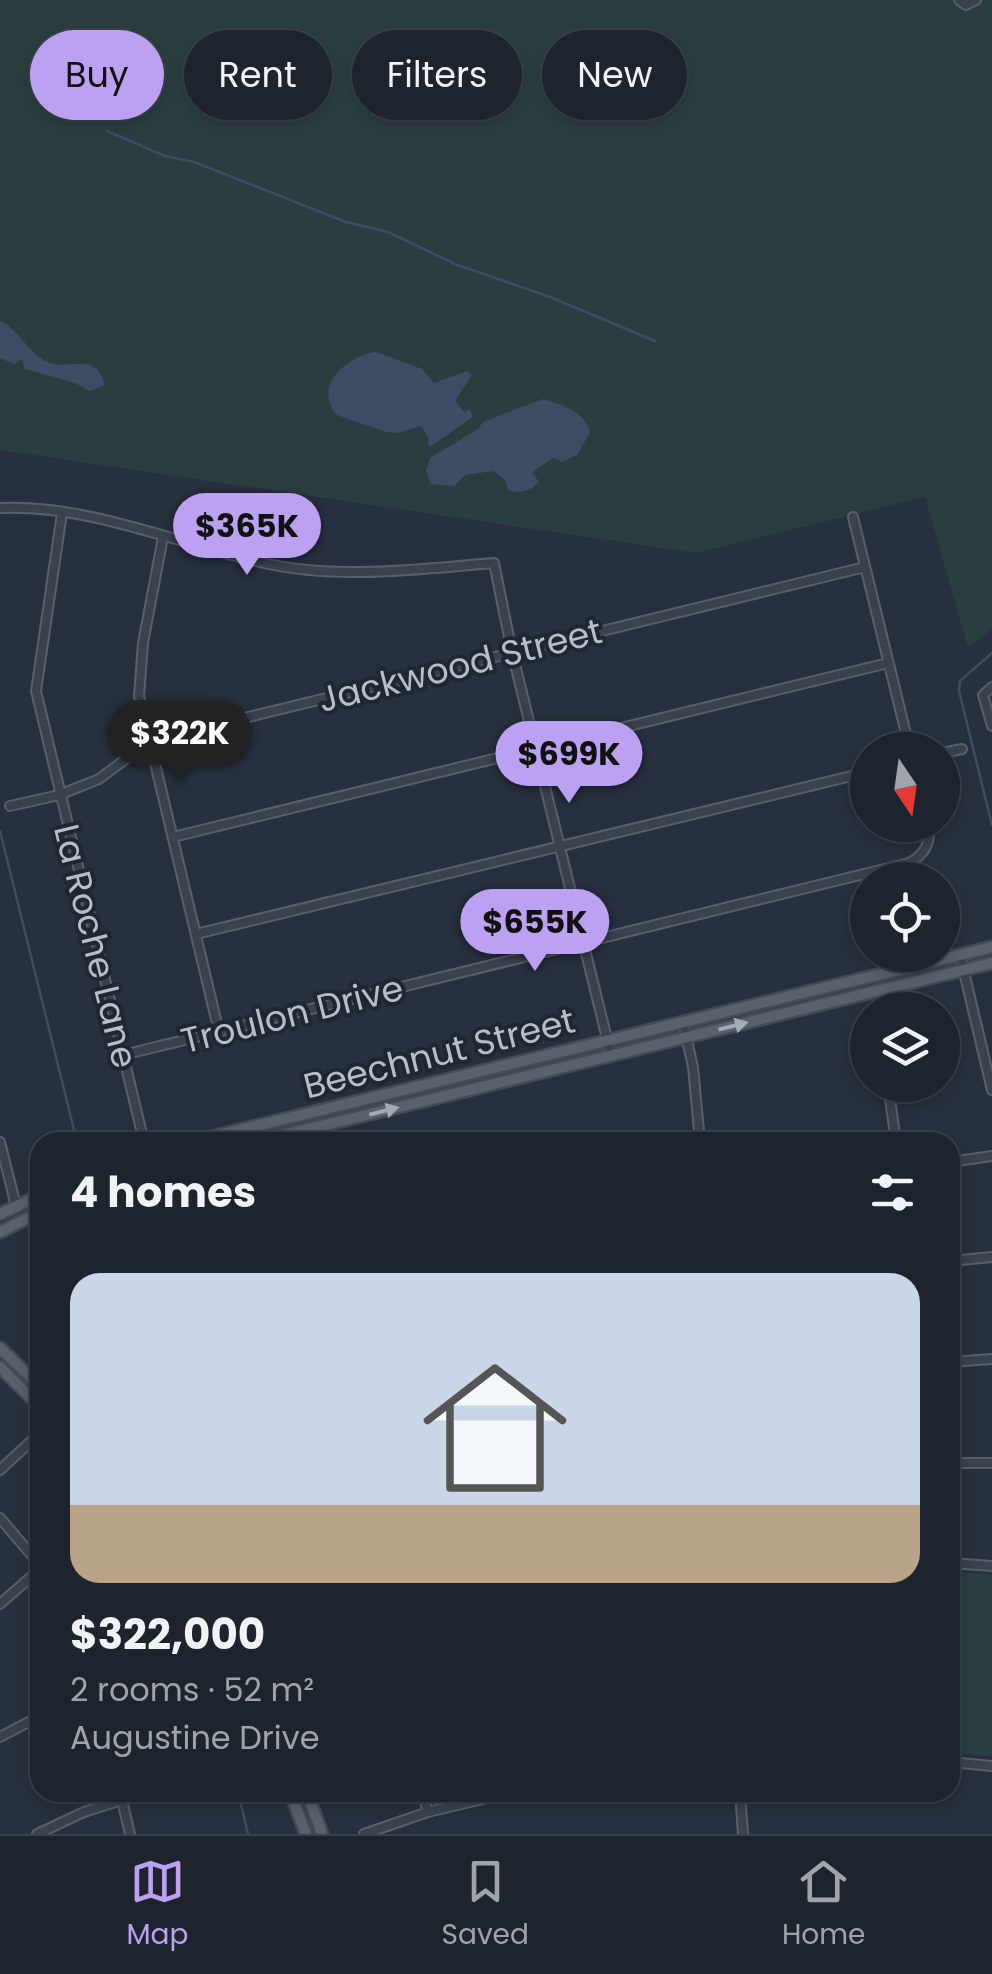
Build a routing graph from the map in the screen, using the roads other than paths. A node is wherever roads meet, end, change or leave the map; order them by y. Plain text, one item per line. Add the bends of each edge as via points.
1 (959, 0) edge
2 (976, 0) edge
3 (0, 508) edge
4 (62, 513) junction
5 (852, 518) dead end
6 (163, 536) junction
7 (865, 567) junction
8 (512, 652) junction
9 (888, 663) junction
10 (992, 687) edge
11 (992, 726) edge
12 (905, 732) edge
13 (150, 741) junction
14 (536, 749) junction
15 (850, 776) edge
16 (58, 795) junction
17 (10, 806) dead end
18 (173, 837) junction
19 (928, 842) edge
20 (560, 846) junction
21 (196, 934) junction
22 (583, 943) junction
23 (992, 948) edge
24 (960, 955) joint
25 (992, 964) edge
26 (963, 970) junction
27 (889, 972) edge
28 (822, 988) junction
29 (825, 1004) junction
30 (682, 1022) junction
31 (219, 1032) junction
32 (686, 1037) junction
33 (607, 1040) junction
34 (123, 1055) junction
35 (611, 1055) junction
36 (458, 1077) junction
37 (992, 1090) edge
38 (461, 1092) junction
39 (890, 1102) edge
40 (293, 1117) junction
41 (142, 1132) edge
42 (231, 1132) edge
43 (296, 1132) joint
44 (699, 1132) edge
45 (895, 1132) edge
46 (0, 1142) edge
47 (992, 1156) edge
48 (960, 1161) edge
49 (30, 1200) edge
50 (16, 1206) junction
51 (0, 1214) edge
52 (30, 1217) edge
53 (0, 1232) edge
54 (992, 1257) edge
55 (960, 1261) edge
56 (0, 1348) edge
57 (992, 1359) edge
58 (960, 1361) edge
59 (0, 1367) edge
60 (30, 1376) edge
61 (30, 1397) edge
62 (30, 1442) edge
63 (992, 1462) edge
64 (960, 1463) edge
65 (0, 1470) edge
66 (0, 1518) edge
67 (30, 1556) edge
68 (960, 1564) edge
69 (992, 1566) edge
70 (30, 1577) edge
71 (0, 1604) edge
72 (30, 1721) edge
73 (0, 1737) edge
74 (960, 1763) edge
75 (992, 1766) edge
76 (107, 1802) edge
77 (122, 1802) edge
78 (294, 1802) edge
79 (310, 1802) edge
80 (425, 1802) edge
81 (470, 1802) edge
82 (741, 1802) edge
83 (428, 1812) junction
84 (37, 1834) edge
85 (130, 1834) edge
86 (306, 1834) edge
87 (322, 1834) edge
88 (364, 1834) edge
89 (743, 1834) edge

1 - 2 street via 966,6
3 - 4 street
4 - 6 street
4 - 16 street, La Roche Lane via 36,691
5 - 7 street
6 - 8 street via 304,570 494,563
6 - 13 street via 138,684
7 - 8 street, Jackwood Street
7 - 9 street
8 - 13 street, Jackwood Street
8 - 14 street
9 - 12 street
9 - 14 street
10 - 11 street via 983,694
13 - 16 street, Jackwood Street via 102,778
13 - 18 street
14 - 18 street
14 - 20 street
15 - 20 street
16 - 17 street, Jackwood Street
16 - 34 street, La Roche Lane
18 - 21 street
19 - 22 street, Troulon Drive via 909,863
20 - 21 street
20 - 22 street
21 - 31 street
22 - 31 street, Troulon Drive
22 - 33 street
23 - 24 main road, Beechnut Street
24 - 26 street
25 - 26 main road, Beechnut Street
26 - 29 main road, Beechnut Street
26 - 37 street
27 - 28 main road, Beechnut Street
28 - 29 main road
28 - 30 main road, Beechnut Street
32 -> 29 main road, Beechnut Street
30 - 32 street
30 - 33 main road, Beechnut Street
31 - 34 street, Troulon Drive
32 - 35 main road, Beechnut Street
32 - 44 street
33 - 35 street
33 - 36 main road, Beechnut Street
34 - 41 street, La Roche Lane
35 - 38 main road, Beechnut Street
36 - 38 main road
36 - 40 main road, Beechnut Street
43 -> 38 main road, Beechnut Street
39 - 45 street
40 - 42 main road, Beechnut Street
40 - 43 main road
46 - 50 street
47 - 48 street
49 - 50 main road
50 - 51 main road
52 - 53 main road
54 - 55 street
56 - 60 main road
57 - 58 street
59 - 61 main road
62 - 65 street
63 - 64 street
66 - 67 street
68 - 69 street
70 - 71 street
72 - 73 street
74 - 75 street
76 - 84 street
77 - 85 street
78 - 86 main road
79 - 87 main road
80 - 83 street
81 - 83 street
82 - 89 street
83 - 88 street

